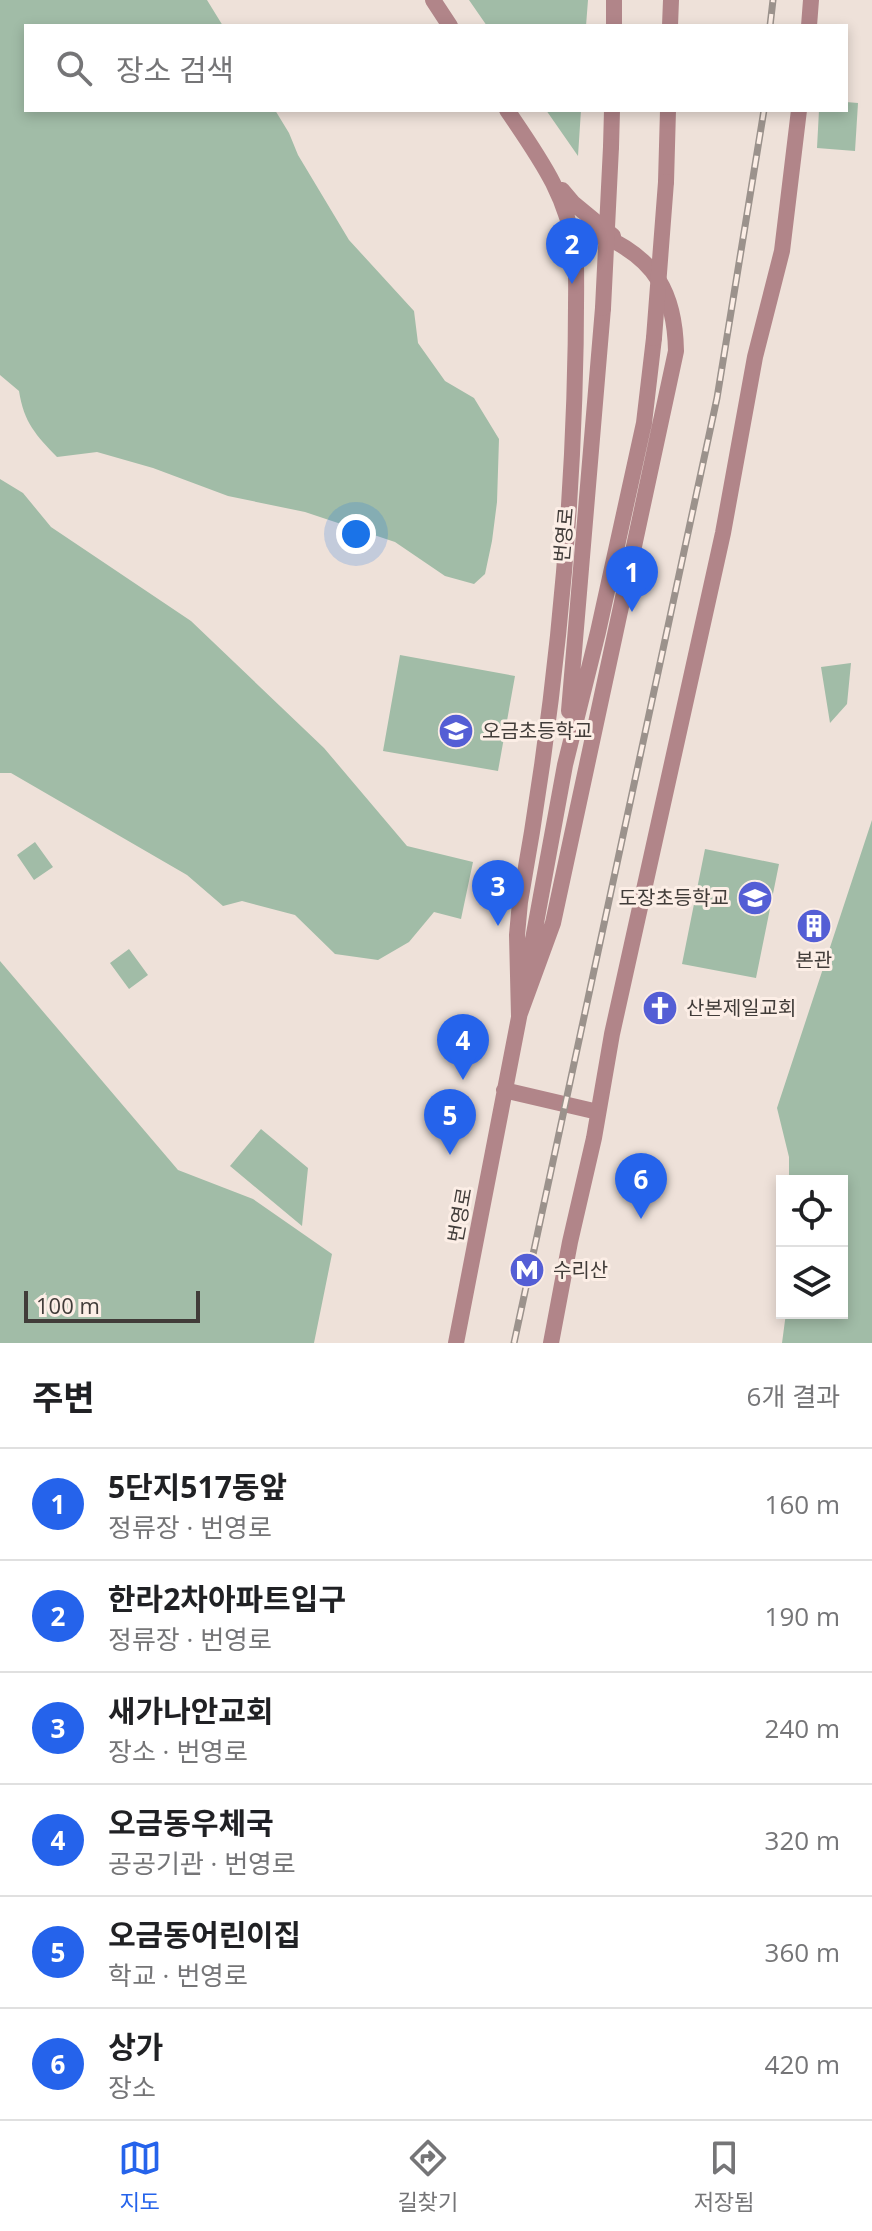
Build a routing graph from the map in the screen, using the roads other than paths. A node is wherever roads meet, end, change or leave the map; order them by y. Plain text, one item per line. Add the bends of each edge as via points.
1 (433, 0) edge
2 (614, 0) edge
3 (671, 0) edge
4 (811, 0) edge
5 (449, 24) edge
6 (614, 24) edge
7 (670, 24) edge
8 (809, 24) edge
9 (508, 112) edge
10 (612, 112) edge
11 (668, 112) edge
12 (799, 112) edge
13 (552, 178) junction
14 (623, 244) junction
15 (576, 258) junction
16 (565, 765) junction
17 (519, 1016) junction
18 (504, 1090) junction
19 (598, 1112) junction
20 (456, 1343) edge
21 (551, 1343) edge

1 - 5 street
2 - 6 street
3 - 7 street
4 - 8 street
9 - 13 street
10 - 16 street, 번영로, bridge via 603,308
11 - 16 street, 번영로, bridge via 644,423
12 - 19 street via 782,251 755,357 723,533
13 - 14 street via 573,203
13 - 15 street via 571,221
14 - 15 street via 601,235 590,237
14 - 17 street via 661,281 672,308 676,351 553,923
15 - 17 street via 561,620 520,902
16 - 17 street, 번영로
17 - 18 street, 번영로
18 - 19 street
18 - 20 street, 번영로
19 - 21 street

